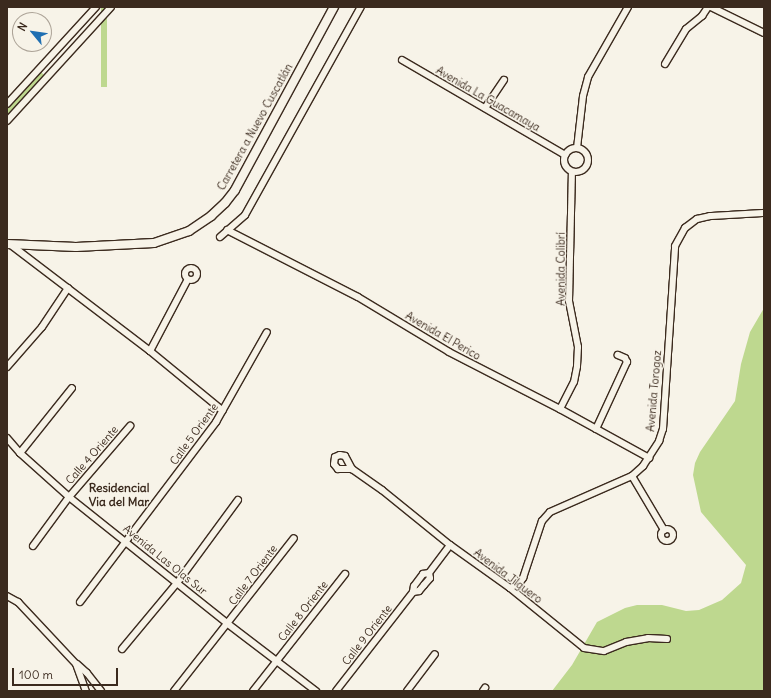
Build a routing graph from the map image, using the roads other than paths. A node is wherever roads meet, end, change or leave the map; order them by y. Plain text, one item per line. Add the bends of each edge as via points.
1 (96, 7) edge
2 (110, 7) edge
3 (334, 7) edge
4 (361, 7) edge
5 (628, 7) edge
6 (708, 7) edge
7 (711, 7) edge
8 (764, 33) edge
9 (402, 60) dead end
10 (665, 64) dead end
11 (43, 65) junction
12 (51, 73) junction
13 (504, 80) dead end
14 (7, 104) edge
15 (485, 108) junction
16 (7, 121) edge
17 (577, 148) junction
18 (565, 155) junction
19 (572, 172) junction
20 (764, 213) edge
21 (227, 230) junction
22 (220, 237) dead end
23 (9, 245) edge
24 (188, 279) dead end
25 (68, 288) junction
26 (267, 332) dead end
27 (150, 351) junction
28 (618, 355) dead end
29 (7, 367) edge
30 (72, 388) dead end
31 (560, 409) junction
32 (223, 411) junction
33 (130, 426) dead end
34 (596, 429) junction
35 (7, 438) edge
36 (20, 453) junction
37 (649, 458) junction
38 (352, 469) dead end
39 (632, 476) junction
40 (69, 497) junction
41 (238, 500) dead end
42 (664, 530) dead end
43 (294, 538) dead end
44 (126, 542) junction
45 (32, 546) dead end
46 (450, 546) junction
47 (345, 574) dead end
48 (177, 583) junction
49 (510, 588) junction
50 (7, 596) edge
51 (80, 602) dead end
52 (228, 624) junction
53 (667, 639) dead end
54 (122, 649) dead end
55 (435, 654) dead end
56 (276, 661) junction
57 (76, 664) junction
58 (86, 691) edge
59 (101, 691) edge
60 (174, 691) edge
61 (253, 691) edge
62 (316, 691) edge
63 (336, 691) edge
64 (407, 691) edge

1 - 11 street
2 - 12 street
3 - 23 street, Carretera a Nuevo Cuscatlán via 235,190 211,216 189,230 154,243 76,247
4 - 21 street via 245,215
5 - 17 street via 588,76
6 - 10 street via 702,16 686,29
7 - 8 street
9 - 15 street, Avenida La Guacamaya
11 - 12 street
11 - 14 street
12 - 16 street
13 - 15 street
15 - 18 street, Avenida La Guacamaya
17 - 18 street
17 - 19 street via 584,152 587,163 580,171
18 - 19 street via 565,165
19 - 31 street, Avenida Colibrí via 569,301 578,347 578,366 574,382
20 - 37 street, Avenida Torogoz via 697,219 685,228 675,246 663,429 659,442
21 - 22 street
21 - 31 street, Avenida El Perico via 358,297 449,352
23 - 25 street
24 - 27 street
25 - 27 street
25 - 29 street via 42,327
26 - 32 street, Calle 5 Oriente
27 - 32 street
28 - 34 street via 625,358 626,362
30 - 36 street
31 - 34 street, Avenida El Perico
32 - 44 street, Calle 5 Oriente
33 - 40 street, Calle 4 Oriente
34 - 37 street, Avenida El Perico
35 - 36 street, Avenida Las Olas Sur
36 - 40 street, Avenida Las Olas Sur
37 - 39 street, Avenida Torogoz
38 - 46 street, Avenida Jilguero via 382,490
39 - 42 street
39 - 49 street, Avenida Torogoz via 550,512 542,521 523,578 518,585
40 - 44 street, Avenida Las Olas Sur
40 - 45 street, Calle 4 Oriente
41 - 48 street
43 - 52 street, Calle 7 Oriente
44 - 48 street, Avenida Las Olas Sur
44 - 51 street, Calle 5 Oriente
46 - 49 street, Avenida Jilguero
46 - 63 street, Calle 9 Oriente via 429,573 430,578 419,591 413,592
47 - 56 street, Calle 8 Oriente
48 - 52 street, Avenida Las Olas Sur
48 - 54 street
49 - 53 street, Avenida Jilguero via 584,648 604,651 626,642 648,638
50 - 57 street via 18,602
52 - 56 street, Avenida Las Olas Sur
52 - 60 street, Calle 7 Oriente
55 - 64 street
56 - 61 street, Calle 8 Oriente
56 - 62 street, Avenida Las Olas Sur
57 - 58 street
57 - 59 street

